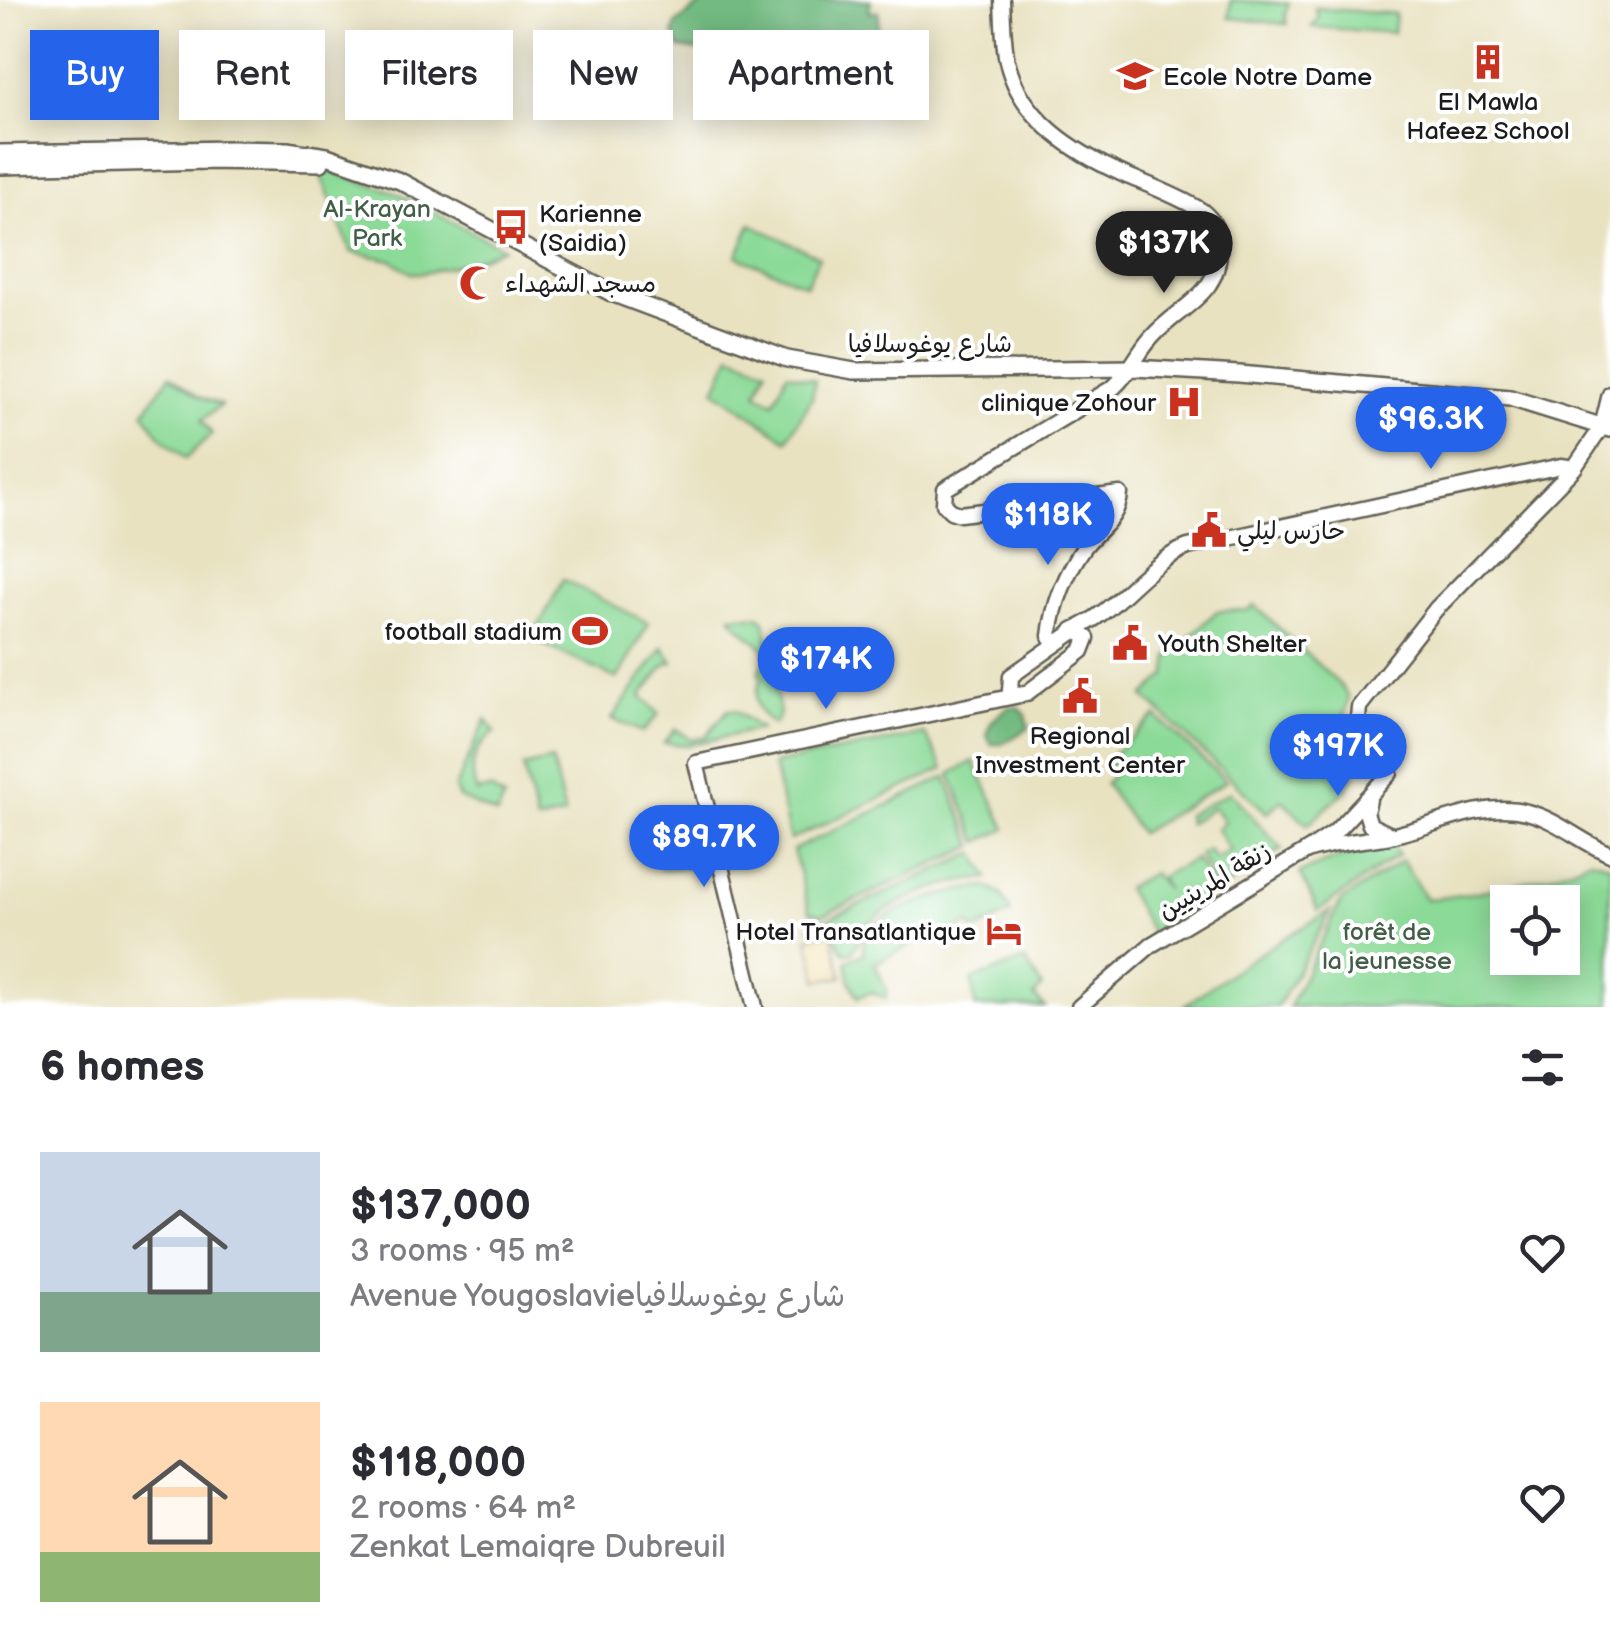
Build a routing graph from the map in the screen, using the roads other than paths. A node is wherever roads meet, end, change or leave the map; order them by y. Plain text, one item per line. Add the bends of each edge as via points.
1 (1002, 0) edge
2 (0, 153) edge
3 (351, 165) junction
4 (0, 166) edge
5 (1134, 368) junction
6 (1610, 394) edge
7 (1606, 428) edge
8 (1574, 468) junction
9 (1102, 615) junction
10 (1073, 630) junction
11 (1054, 643) junction
12 (1086, 645) junction
13 (1011, 676) junction
14 (1020, 695) junction
15 (966, 704) junction
16 (1371, 795) junction
17 (1395, 835) junction
18 (1306, 851) junction
19 (1610, 854) edge
20 (755, 1007) edge
21 (1079, 1007) edge

1 - 5 main road via 1007,62 1035,115 1082,154 1188,202 1209,217 1219,235 1214,279 1150,339
2 - 3 main road via 287,150
3 - 4 main road
3 - 5 main road, شارع يوغوسلافيا via 417,190 612,292 787,359 854,371
5 - 7 main road, شارع يوغوسلافيا via 1470,393 1521,400
5 - 11 main road via 1102,396 948,485 943,499 960,514 1120,494 1117,512 1068,576 1051,624
6 - 7 main road
7 - 8 main road
8 - 9 main road via 1188,547
8 - 16 main road via 1436,609 1359,707 1356,730 1390,773
9 - 10 main road
9 - 12 main road
10 - 11 main road
10 - 12 main road via 1086,635
11 - 13 main road
12 - 14 main road
13 - 14 main road via 1009,686
13 - 15 main road
14 - 15 main road
15 - 20 main road via 696,763
16 - 17 main road via 1370,826
16 - 18 main road
17 - 18 main road, زنقة المرينيين
17 - 19 main road, زنقة المرينيين via 1509,809 1536,814
18 - 21 main road, زنقة المرينيين via 1151,945

